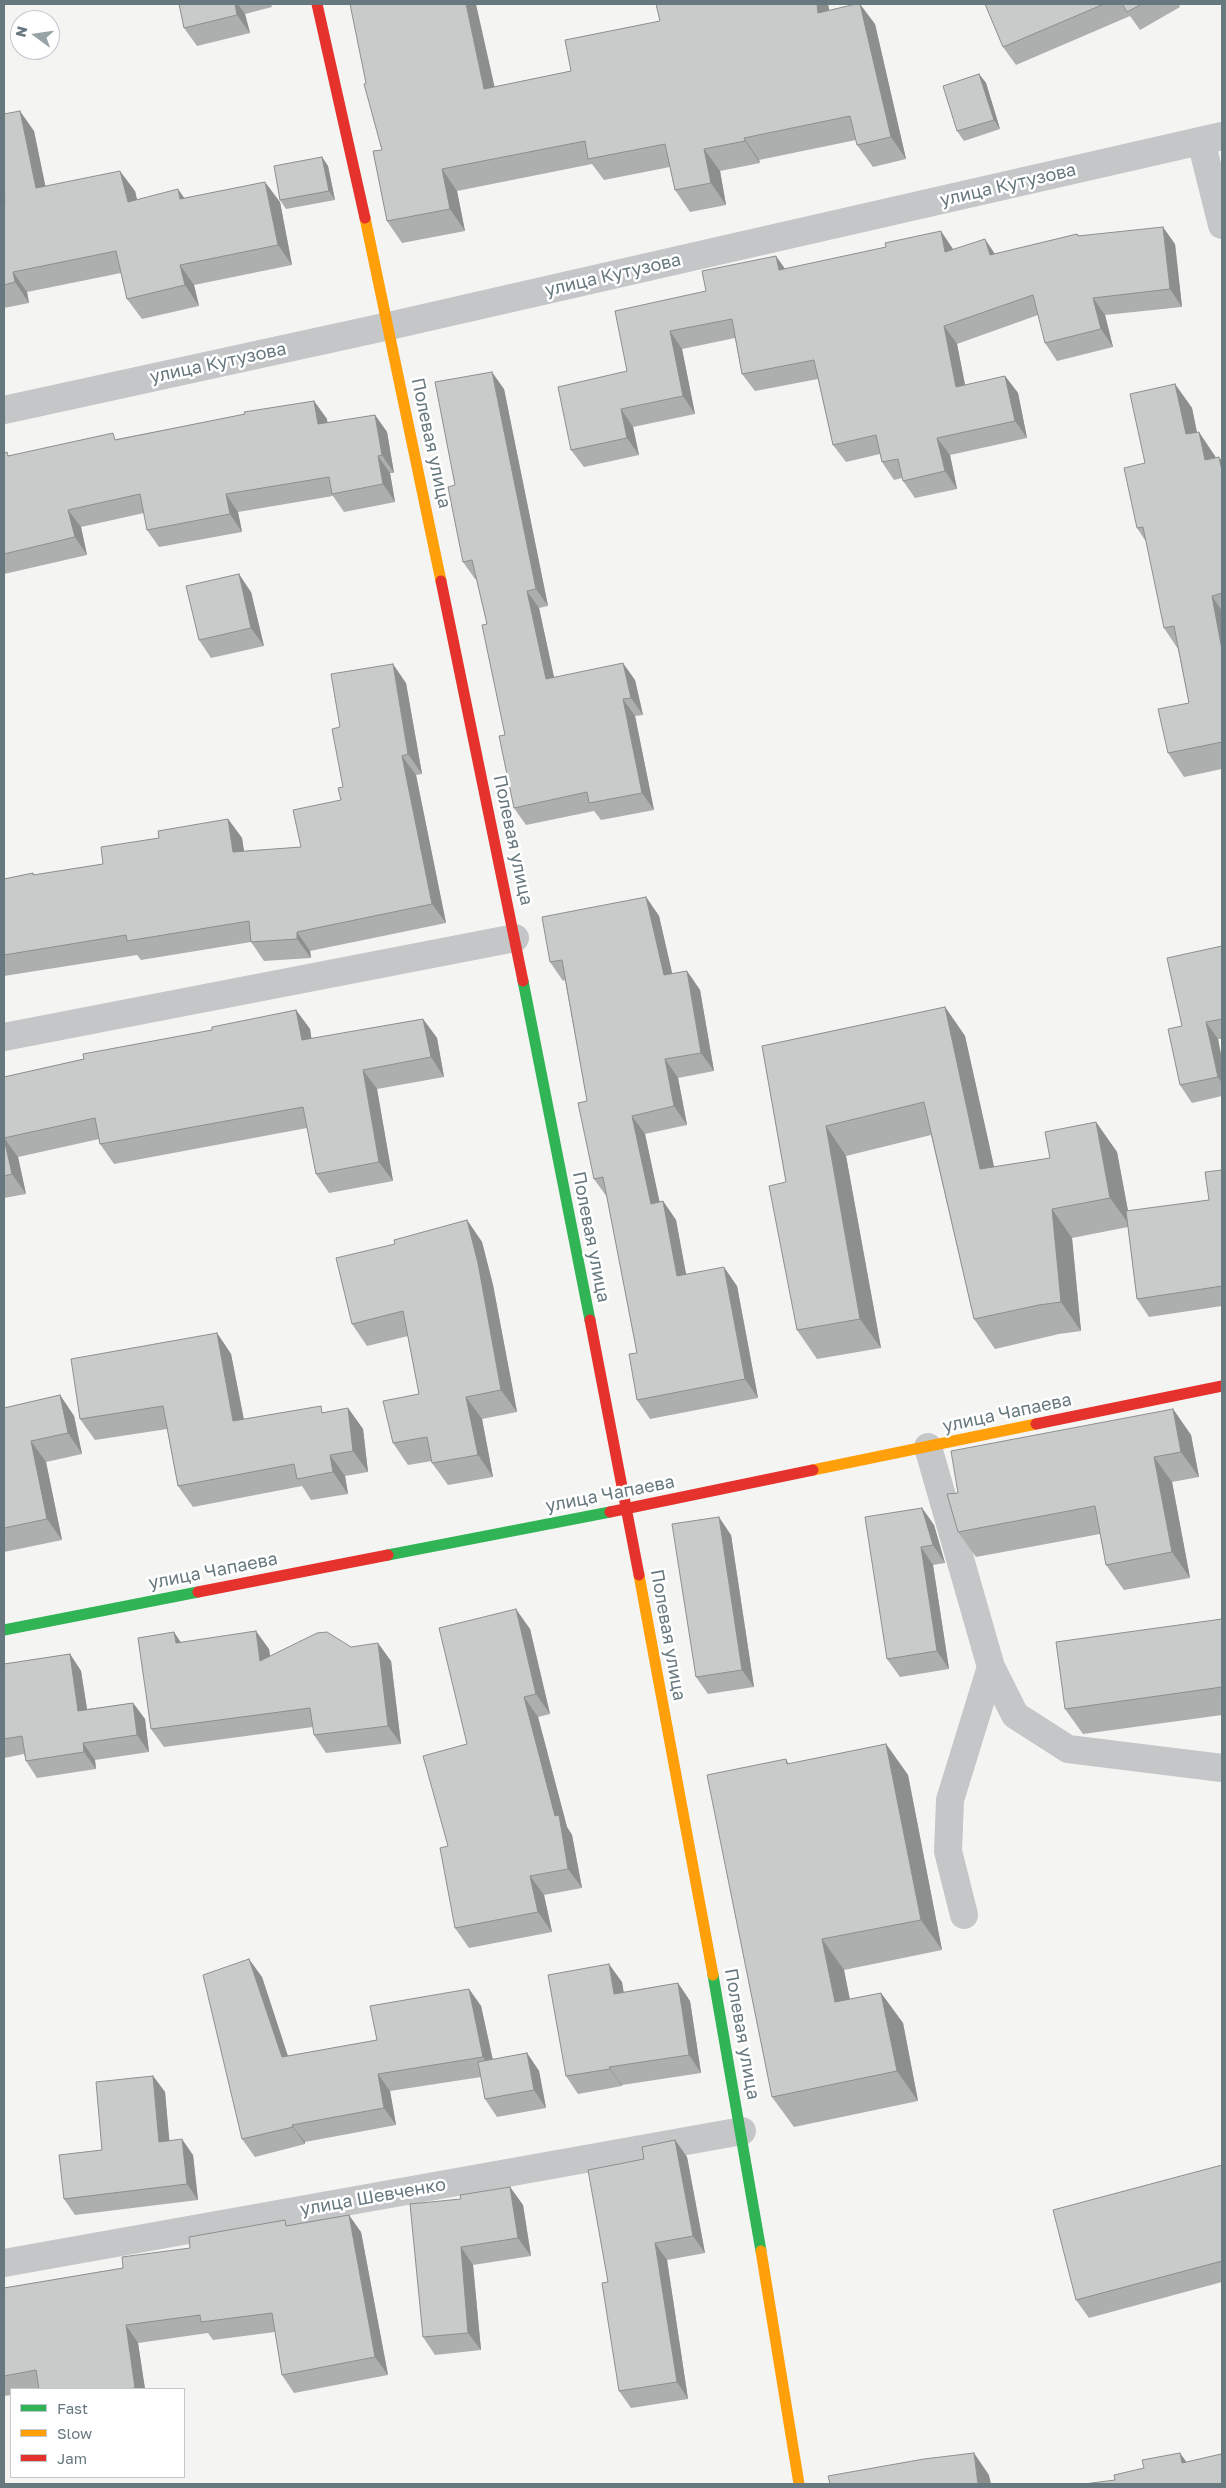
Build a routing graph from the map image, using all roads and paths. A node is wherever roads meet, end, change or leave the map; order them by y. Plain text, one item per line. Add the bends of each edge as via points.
1 (317, 4) edge
2 (1212, 139) edge
3 (1222, 226) edge
4 (389, 326) junction
5 (4, 410) edge
6 (515, 938) junction
7 (4, 1038) edge
8 (1222, 1386) edge
9 (928, 1447) junction
10 (627, 1508) junction
11 (4, 1630) edge
12 (991, 1667) junction
13 (1222, 1768) edge
14 (964, 1915) dead end
15 (742, 2131) junction
16 (4, 2262) edge
17 (799, 2484) edge

1 - 4 street, Полевая улица
2 - 3 street
2 - 4 street, улица Кутузова
4 - 5 street, улица Кутузова
4 - 6 street, Полевая улица
6 - 7 street
6 - 10 street, Полевая улица
8 - 9 street, улица Чапаева
9 - 10 street, улица Чапаева
9 - 12 street
10 - 11 street, улица Чапаева
10 - 15 street, Полевая улица
12 - 13 street via 1015,1715 1068,1749
12 - 14 street via 950,1800 948,1851
15 - 16 street, улица Шевченко
15 - 17 street, Полевая улица

